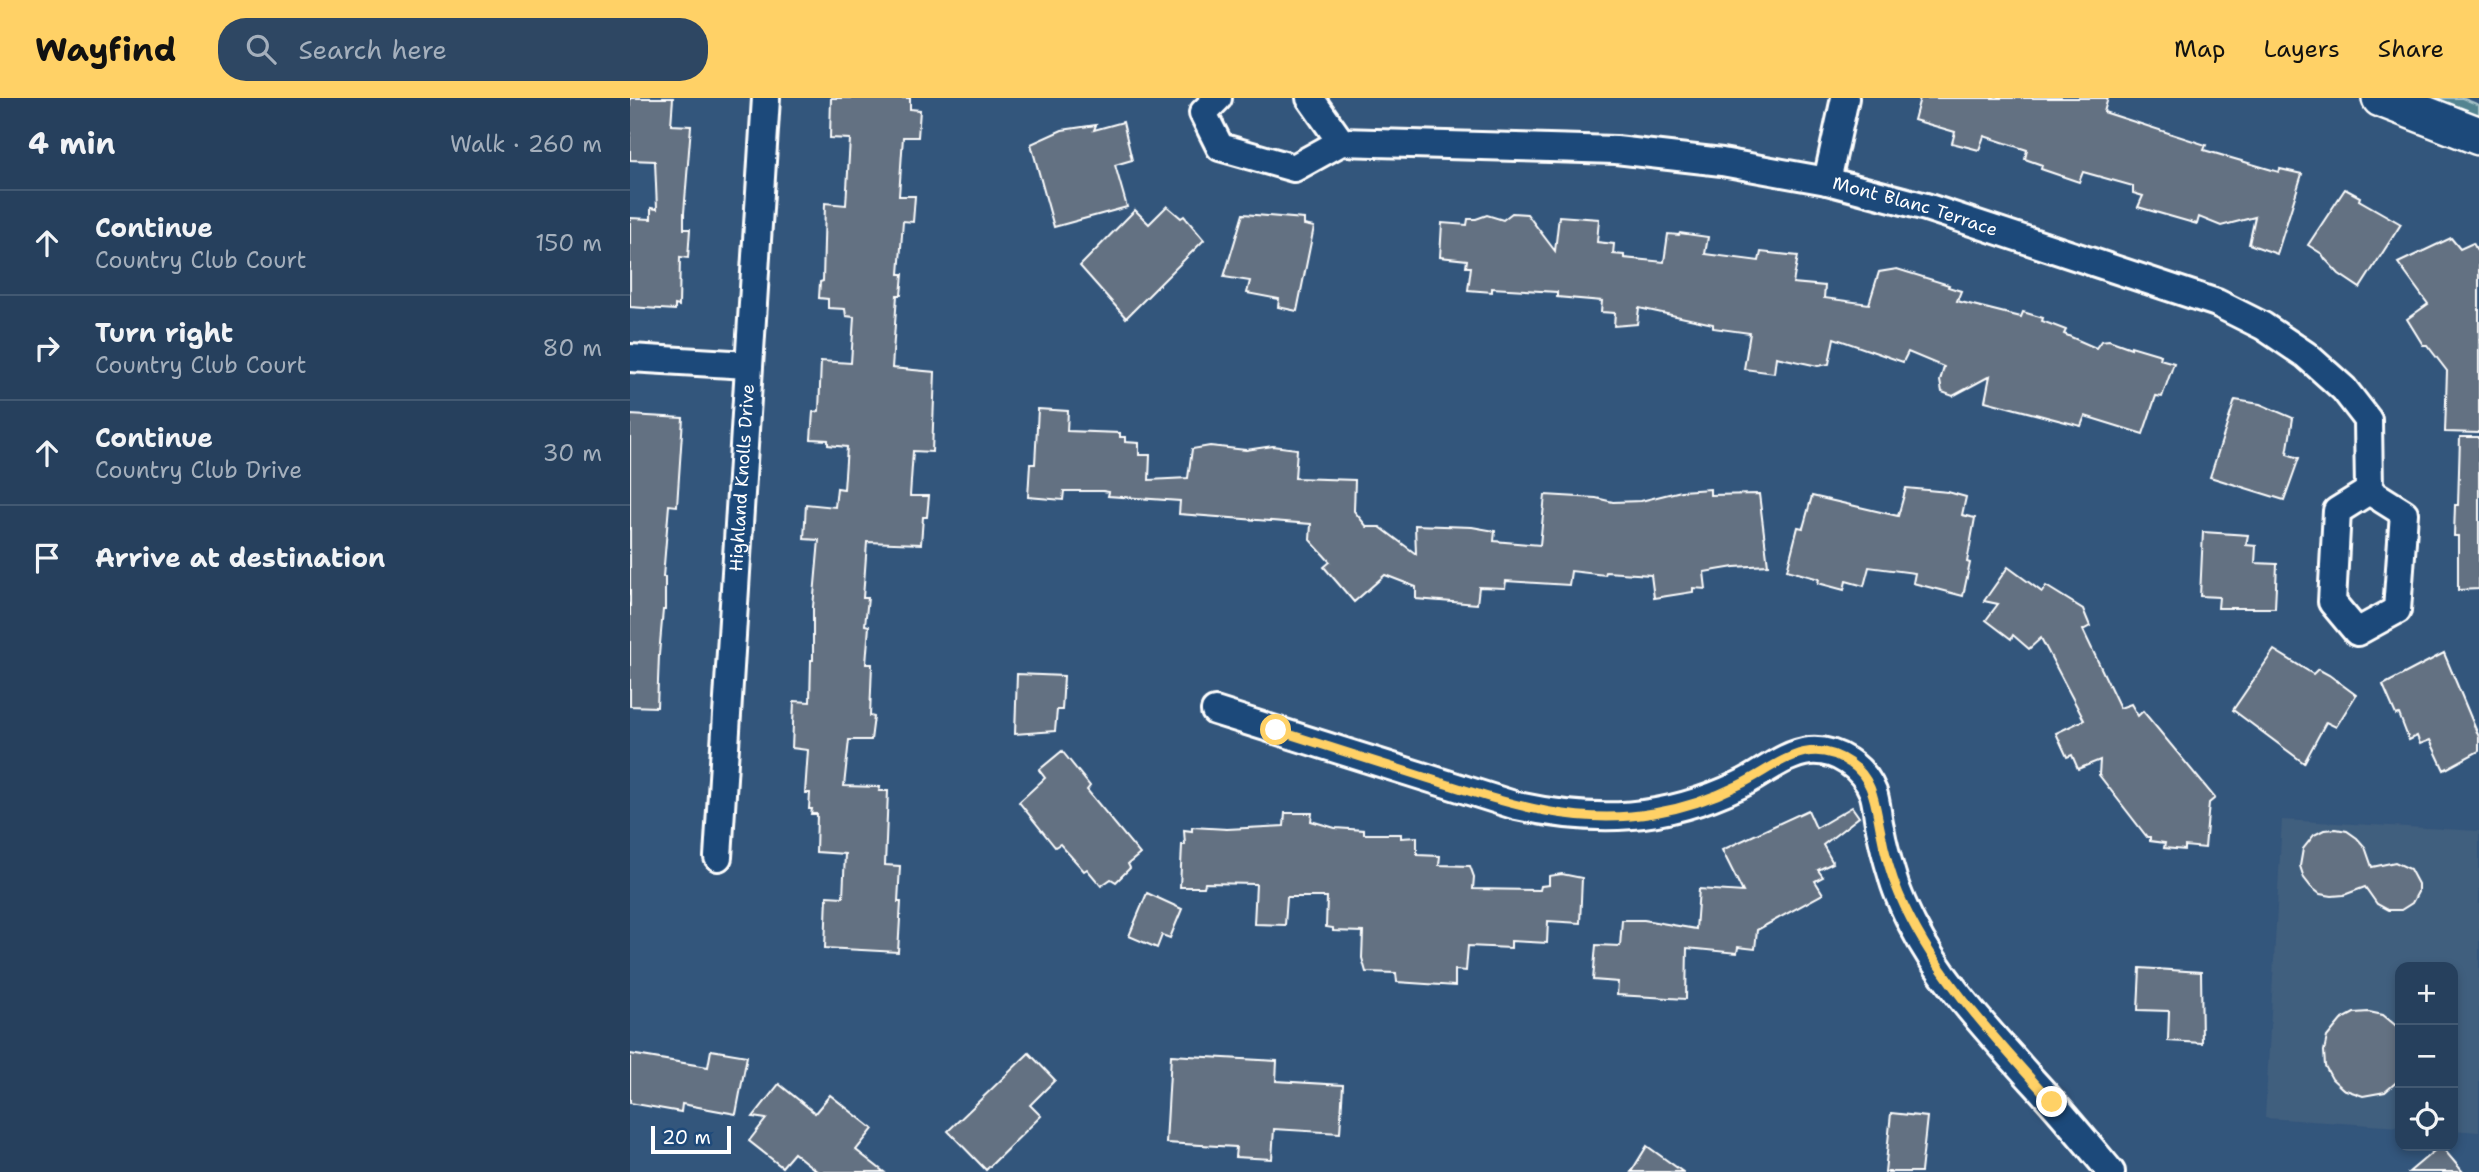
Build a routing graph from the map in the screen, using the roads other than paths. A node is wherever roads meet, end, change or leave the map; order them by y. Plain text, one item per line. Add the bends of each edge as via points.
1 (765, 98) edge
2 (1218, 98) edge
3 (1310, 98) edge
4 (1845, 98) edge
5 (2381, 98) edge
6 (2479, 136) edge
7 (1341, 142) junction
8 (1827, 181) junction
9 (630, 358) edge
10 (748, 365) junction
11 (2369, 491) junction
12 (1215, 711) dead end
13 (718, 857) dead end
14 (2111, 1172) edge

1 - 10 street, Highland Knolls Drive
2 - 7 street via 1203,113 1220,147 1294,168
3 - 7 street
4 - 8 street
5 - 6 main road
7 - 8 street, Mont Blanc Terrace via 1616,149
8 - 11 street, Mont Blanc Terrace via 1926,207 2217,303 2263,326 2306,355 2344,389 2368,420
9 - 10 street
10 - 13 street, Highland Knolls Drive
11 - 11 street via 2404,513 2397,610 2357,632 2332,602 2337,511
12 - 14 street via 1517,806 1571,816 1655,813 1730,789 1794,754 1834,754 1851,763 1873,793 1892,878 1912,925 1937,963 1979,1021

